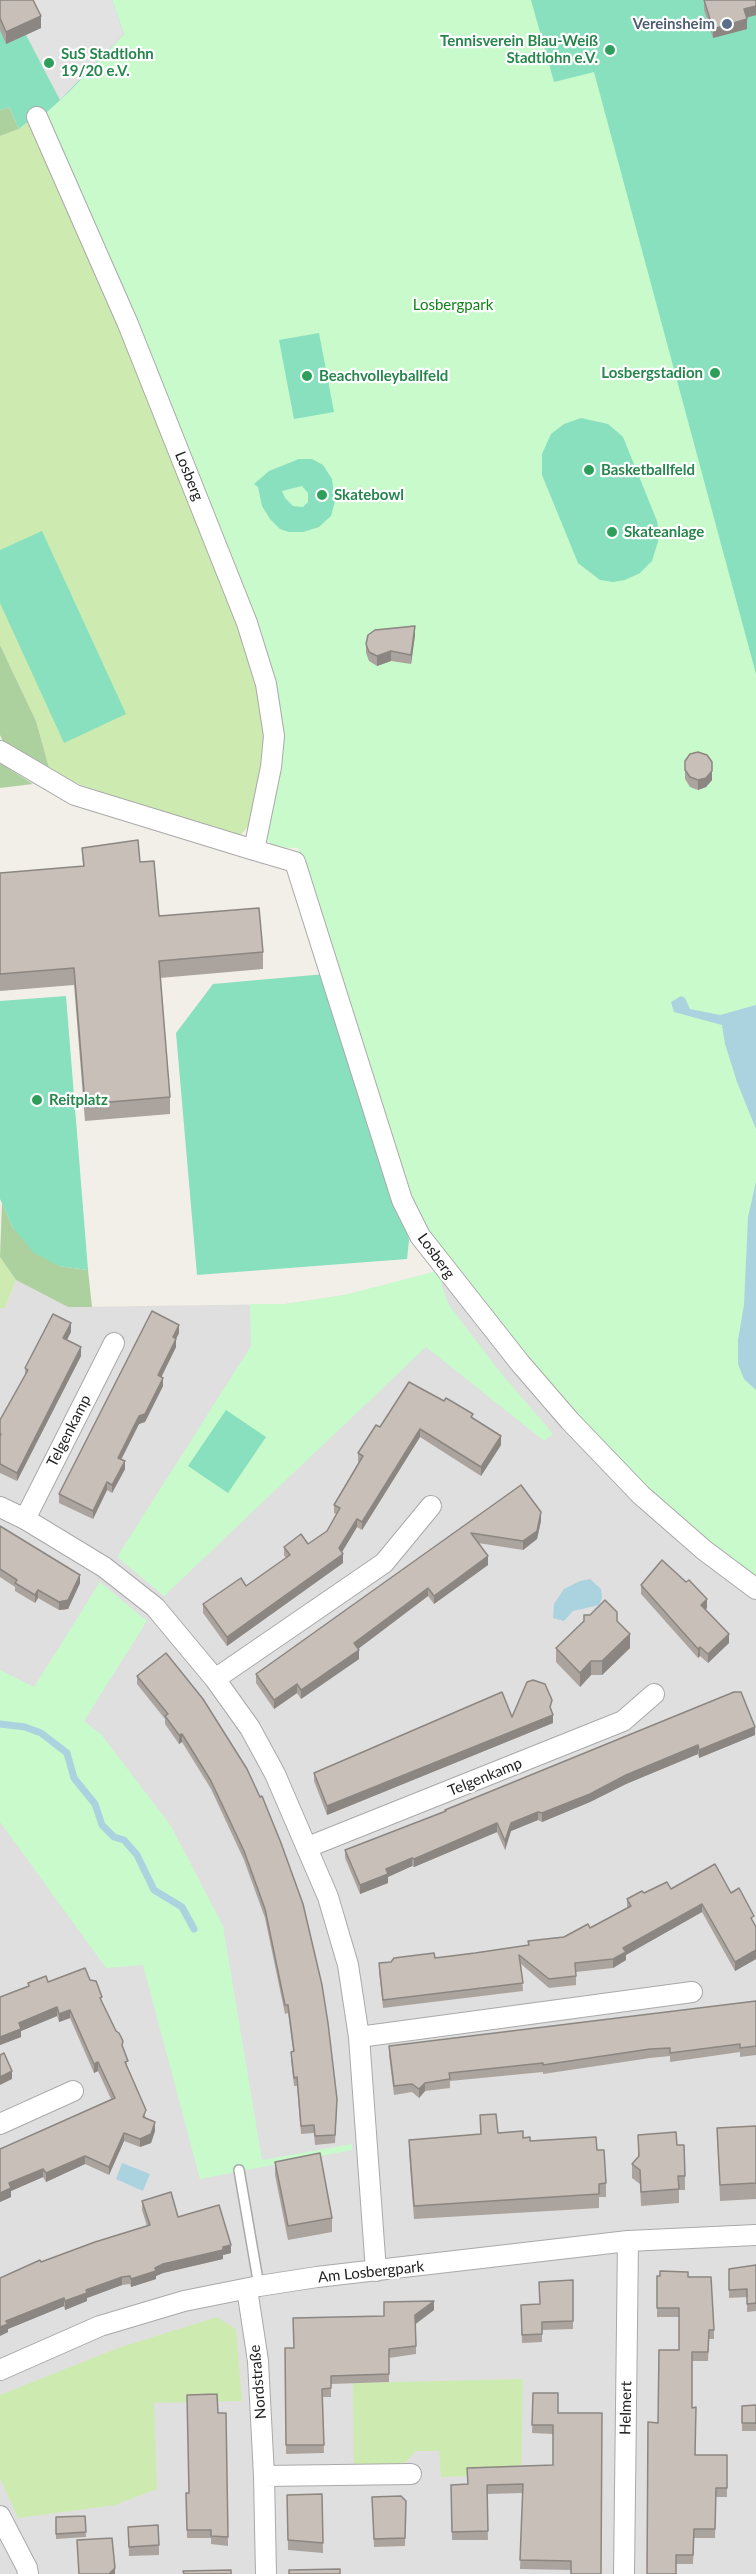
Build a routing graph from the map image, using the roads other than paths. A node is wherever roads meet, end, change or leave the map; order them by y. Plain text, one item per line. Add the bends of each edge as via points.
1 (37, 117) dead end
2 (0, 751) edge
3 (254, 850) junction
4 (114, 1343) dead end
5 (431, 1506) dead end
6 (0, 1507) edge
7 (25, 1518) junction
8 (756, 1589) edge
9 (215, 1679) junction
10 (654, 1694) dead end
11 (308, 1847) junction
12 (692, 1992) dead end
13 (359, 2037) junction
14 (73, 2091) dead end
15 (0, 2124) edge
16 (239, 2170) dead end
17 (756, 2235) edge
18 (628, 2241) junction
19 (376, 2271) junction
20 (253, 2288) junction
21 (0, 2370) edge
22 (411, 2474) dead end
23 (264, 2476) junction
24 (0, 2516) edge
25 (28, 2574) edge
26 (266, 2574) edge
27 (624, 2574) edge

1 - 3 street, Losberg via 132,334 247,623 266,684 274,736 272,767
2 - 3 street, Losberg via 75,795
3 - 8 street, Losberg via 295,862 402,1200 420,1236 570,1421 641,1495
4 - 7 street, Telgenkamp
5 - 9 street via 384,1563
6 - 7 street
7 - 9 street via 104,1567 156,1607
9 - 11 street via 250,1728
10 - 11 street, Telgenkamp via 623,1721
11 - 13 street via 348,1965
12 - 13 street
13 - 19 street
14 - 15 street
16 - 20 lane
17 - 18 street, Am Losbergpark
18 - 19 street, Am Losbergpark
18 - 27 street, Helmert
19 - 20 street, Am Losbergpark
20 - 21 street, Am Losbergpark via 184,2301 100,2326
20 - 23 street, Nordstraße
22 - 23 street
23 - 26 street, Nordstraße
24 - 25 street

